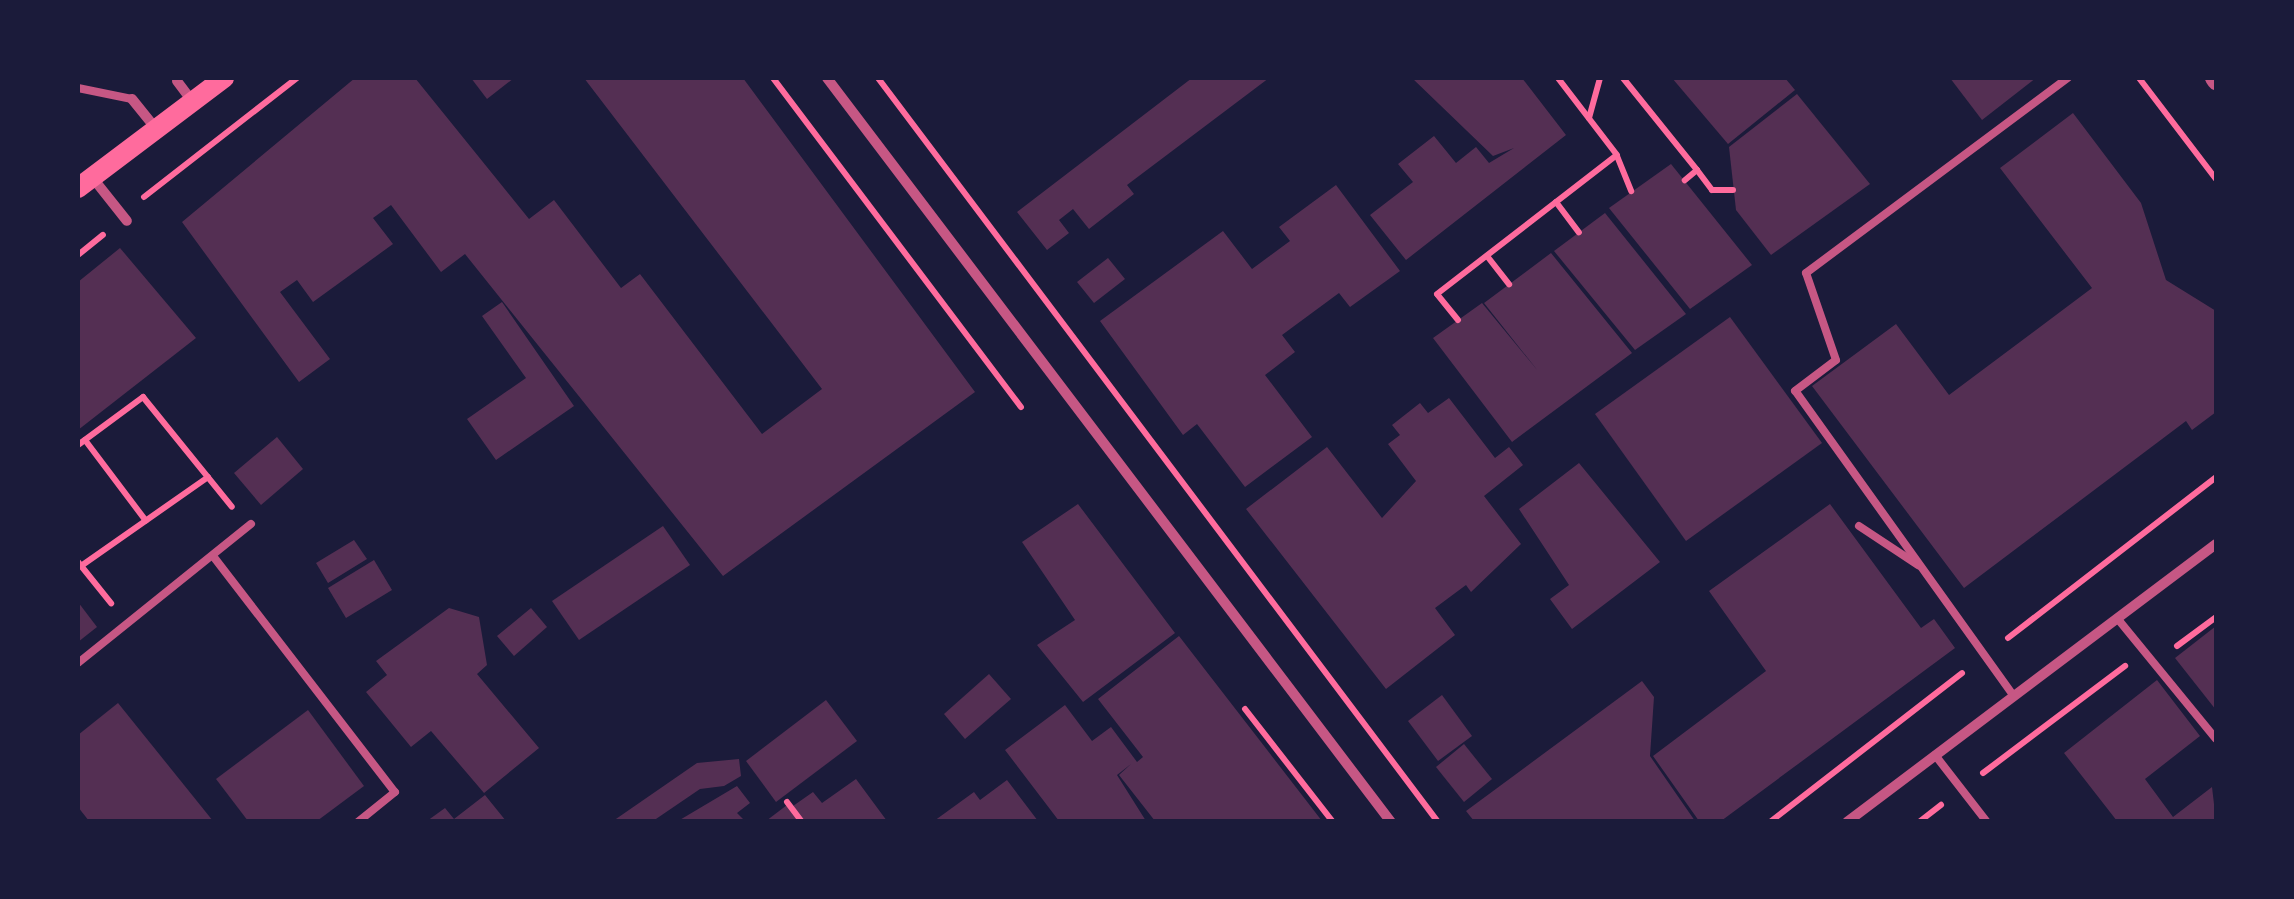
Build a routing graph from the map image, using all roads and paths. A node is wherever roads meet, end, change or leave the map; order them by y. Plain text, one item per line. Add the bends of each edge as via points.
1 (224, 78) edge
2 (297, 78) edge
3 (773, 78) edge
4 (828, 78) edge
5 (878, 78) edge
6 (1558, 78) edge
7 (1600, 78) edge
8 (1623, 78) edge
9 (2068, 78) edge
10 (2139, 78) edge
11 (177, 81) dead end
12 (78, 88) edge
13 (132, 100) joint
14 (193, 102) junction
15 (1589, 118) junction
16 (156, 129) junction
17 (1617, 155) junction
18 (1696, 170) junction
19 (2216, 179) edge
20 (1684, 180) dead end
21 (85, 182) edge
22 (1734, 190) dead end
23 (1632, 192) dead end
24 (1556, 202) junction
25 (127, 221) junction
26 (1579, 232) dead end
27 (78, 256) edge
28 (1488, 256) junction
29 (1509, 284) dead end
30 (1458, 320) dead end
31 (1021, 407) dead end
32 (81, 443) edge
33 (208, 477) junction
34 (146, 521) junction
35 (250, 525) joint
36 (1859, 526) dead end
37 (2216, 544) edge
38 (213, 556) junction
39 (79, 564) edge
40 (1922, 567) junction
41 (2118, 618) junction
42 (2216, 618) edge
43 (127, 624) junction
44 (2150, 661) junction
45 (78, 663) edge
46 (2013, 694) junction
47 (1245, 709) dead end
48 (2216, 739) edge
49 (1934, 755) junction
50 (1961, 790) junction
51 (787, 802) dead end
52 (358, 822) edge
53 (802, 822) edge
54 (1333, 822) edge
55 (1391, 822) edge
56 (1438, 822) edge
57 (1847, 822) edge
58 (1919, 822) edge
59 (1987, 822) edge

1 - 14 main road
2 - 25 path via 140,200
3 - 31 path
4 - 55 street
5 - 56 path
6 - 15 path
7 - 15 path
8 - 18 path
9 - 40 lane via 1806,272 1836,360 1795,391
10 - 19 path
11 - 14 street
12 - 13 lane
13 - 16 street
14 - 16 main road
15 - 17 path
16 - 21 main road
17 - 23 path
17 - 24 path
18 - 20 path
18 - 22 path via 1712,190
21 - 25 street
24 - 26 path
24 - 28 path
25 - 27 path
28 - 29 path
28 - 30 path via 1437,294
32 - 33 path via 143,396
32 - 34 path
33 - 34 path
33 - 35 path
34 - 39 path
35 - 38 lane
36 - 40 lane
37 - 41 street
38 - 43 lane
38 - 52 lane via 396,792
39 - 43 path
40 - 46 lane
41 - 44 lane
41 - 46 street
42 - 44 path
43 - 45 lane
44 - 48 lane
44 - 50 path via 2130,662
46 - 49 street
47 - 54 path
49 - 50 lane
49 - 57 street
50 - 58 path
50 - 59 lane
51 - 53 path

